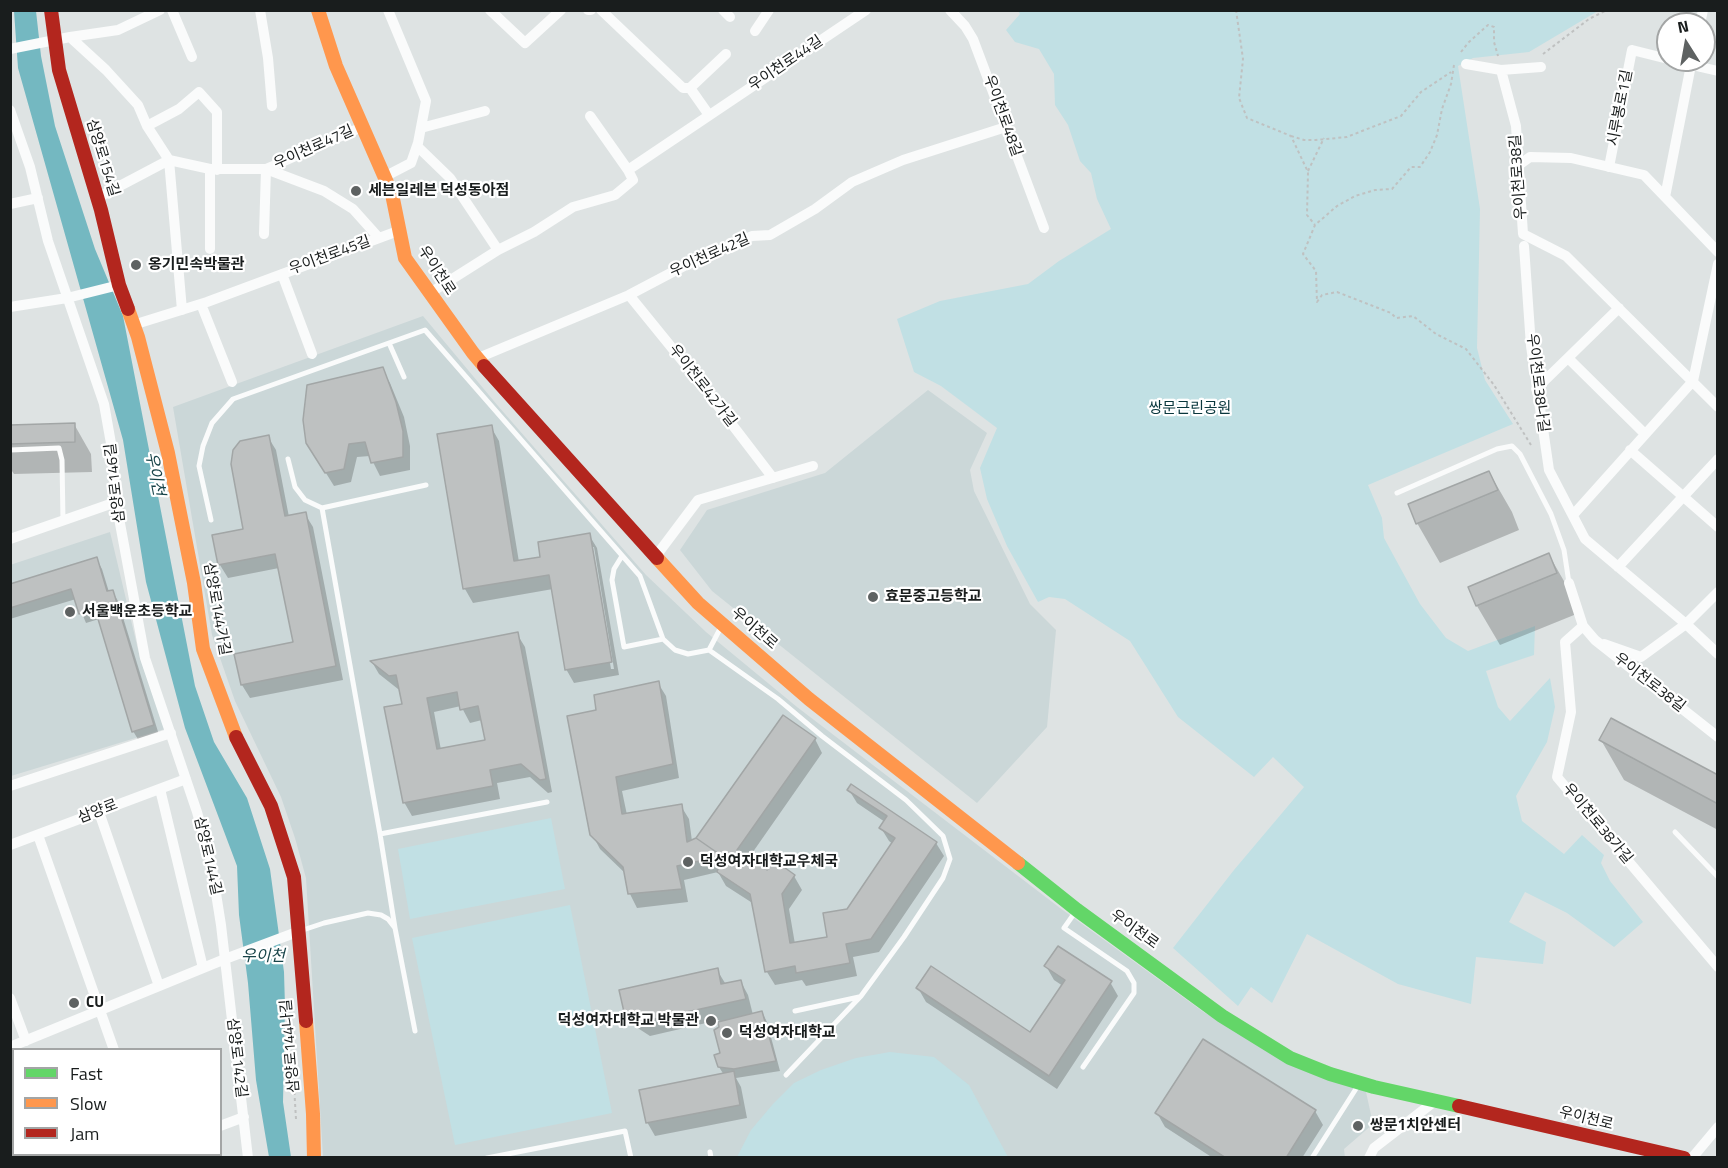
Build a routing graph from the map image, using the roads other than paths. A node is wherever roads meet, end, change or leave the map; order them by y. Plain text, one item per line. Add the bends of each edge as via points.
1 (51, 10) edge
2 (160, 10) edge
3 (172, 10) edge
4 (260, 10) edge
5 (318, 10) edge
6 (388, 10) edge
7 (490, 10) edge
8 (561, 10) edge
9 (602, 10) edge
10 (769, 10) edge
11 (950, 10) edge
12 (863, 11) edge
13 (755, 31) dead end
14 (70, 37) junction
15 (54, 40) junction
16 (10, 49) edge
17 (726, 54) dead end
18 (192, 57) dead end
19 (1656, 57) edge
20 (1466, 64) dead end
21 (1541, 67) dead end
22 (1501, 70) junction
23 (1690, 72) edge
24 (690, 88) junction
25 (272, 106) dead end
26 (10, 110) edge
27 (485, 111) dead end
28 (709, 115) junction
29 (590, 116) dead end
30 (147, 126) junction
31 (362, 127) junction
32 (1006, 127) junction
33 (421, 128) junction
34 (417, 146) junction
35 (169, 160) junction
36 (1519, 165) junction
37 (1610, 167) junction
38 (266, 169) junction
39 (214, 170) junction
40 (628, 170) junction
41 (384, 177) junction
42 (1665, 197) junction
43 (38, 198) junction
44 (97, 198) junction
45 (10, 204) edge
46 (1044, 228) dead end
47 (398, 231) junction
48 (264, 234) dead end
49 (379, 238) junction
50 (1524, 246) dead end
51 (210, 249) dead end
52 (498, 250) junction
53 (1718, 252) edge
54 (1718, 264) edge
55 (282, 274) junction
56 (119, 285) junction
57 (430, 293) junction
58 (629, 295) junction
59 (67, 298) junction
60 (201, 304) junction
61 (10, 308) edge
62 (1619, 308) junction
63 (182, 310) junction
64 (133, 325) junction
65 (389, 343) junction
66 (312, 354) dead end
67 (478, 358) junction
68 (1568, 358) junction
69 (404, 377) dead end
70 (1693, 381) junction
71 (232, 382) dead end
72 (1536, 388) junction
73 (1718, 407) edge
74 (1645, 434) junction
75 (10, 450) edge
76 (1630, 450) junction
77 (288, 459) dead end
78 (1718, 459) edge
79 (813, 466) dead end
80 (773, 478) junction
81 (426, 484) dead end
82 (1397, 493) dead end
83 (1683, 497) junction
84 (116, 502) junction
85 (322, 508) junction
86 (1573, 514) junction
87 (211, 520) dead end
88 (63, 521) junction
89 (1718, 527) edge
90 (10, 539) edge
91 (622, 556) junction
92 (656, 556) junction
93 (1618, 567) junction
94 (1569, 583) joint
95 (1718, 592) edge
96 (722, 624) junction
97 (1686, 624) junction
98 (1583, 626) junction
99 (663, 639) junction
100 (1595, 640) junction
101 (709, 650) junction
102 (1718, 654) edge
103 (171, 733) junction
104 (1718, 737) edge
105 (186, 779) junction
106 (10, 786) edge
107 (160, 789) junction
108 (547, 802) dead end
109 (99, 812) junction
110 (1675, 832) dead end
111 (381, 834) junction
112 (38, 835) junction
113 (10, 845) edge
114 (1718, 877) edge
115 (1077, 910) junction
116 (395, 928) junction
117 (297, 932) junction
118 (225, 959) junction
119 (1718, 967) edge
120 (203, 968) junction
121 (159, 986) junction
122 (861, 996) junction
123 (10, 998) edge
124 (99, 1011) junction
125 (795, 1011) dead end
126 (415, 1031) dead end
127 (26, 1041) junction
128 (10, 1047) edge
129 (113, 1048) edge
130 (1083, 1067) dead end
131 (786, 1075) dead end
132 (1360, 1083) junction
133 (1436, 1101) junction
134 (243, 1117) junction
135 (222, 1125) edge
136 (1718, 1127) edge
137 (248, 1158) edge
138 (314, 1158) edge
139 (487, 1158) edge
140 (631, 1158) edge
141 (1312, 1158) edge
142 (1369, 1158) edge
143 (1684, 1158) edge
144 (1692, 1158) edge

1 - 15 street, 삼양로154길
2 - 14 street via 118,30
3 - 18 street
4 - 25 street
5 - 31 street, 우이천로
6 - 33 street via 426,101
7 - 8 street via 525,43
9 - 24 street via 683,88
10 - 13 street
11 - 32 street, 우이천로48길 via 973,39
12 - 28 street, 우이천로44길
14 - 15 street
14 - 30 street via 138,105
15 - 16 street
15 - 44 street, 삼양로154길
17 - 24 street
19 - 37 street, 시루봉로1길 via 1632,51
20 - 22 street
21 - 22 street
22 - 36 street, 우이천로38길 via 1516,126
23 - 42 street
24 - 28 street
26 - 43 street, 삼양로146길
27 - 33 street
28 - 40 street, 우이천로44길
29 - 40 street
30 - 35 street
30 - 39 street via 179,109 199,92 217,112
31 - 38 street, 우이천로47길
31 - 41 street, 우이천로
32 - 46 street, 우이천로48길
32 - 58 street, 우이천로42길 via 903,160 852,182 770,236 752,236
33 - 34 street
34 - 41 street via 411,163
34 - 52 street via 450,178
35 - 39 street, 우이천로47길
35 - 44 street
35 - 63 street
36 - 37 street, 시루봉로1길 via 1530,157 1571,158
36 - 62 street, 우이천로38길 via 1523,234 1566,256
37 - 42 street, 시루봉로1길 via 1644,175
38 - 39 street, 우이천로47길
38 - 48 street, 우이천로47길
38 - 49 street, 우이천로45길 via 334,197 353,209
39 - 51 street
40 - 52 street via 633,180 615,195 573,207
41 - 47 street, 우이천로 via 392,194
42 - 53 street, 시루봉로1길
43 - 45 street
43 - 59 street, 삼양로146길
44 - 56 street, 삼양로154길
47 - 49 street, 우이천로45길
47 - 57 street, 우이천로 via 405,258
49 - 55 street, 우이천로45길
50 - 72 street, 우이천로38나길
52 - 57 street
54 - 70 street
55 - 60 street, 우이천로45길
55 - 66 street, 우이천로45길
56 - 59 street
56 - 64 street, 삼양로144가길
57 - 67 street, 우이천로
58 - 67 street, 우이천로42길
58 - 80 street, 우이천로42가길
59 - 61 street
59 - 84 street, 삼양로146길 via 104,404
60 - 63 street, 우이천로45길
60 - 71 street
62 - 68 street
62 - 70 street, 우이천로38길
63 - 64 street, 우이천로45길
64 - 117 street, 삼양로144가길 via 168,453 203,649 235,735 271,806 294,877
65 - 69 lane
65 - 87 lane via 233,399 212,423 199,466
65 - 91 lane via 425,330
67 - 92 street, 우이천로
68 - 72 street
68 - 74 street
70 - 73 street, 우이천로38길
70 - 74 street
72 - 86 street, 우이천로38나길 via 1549,470
74 - 76 street
75 - 88 lane via 59,448
76 - 83 street
76 - 86 street
77 - 85 lane via 294,488 305,500
78 - 83 street
79 - 80 street
80 - 92 street via 698,500
81 - 85 lane
82 - 94 lane via 1512,446 1521,454 1551,514 1564,550
83 - 89 street
83 - 93 street
84 - 88 street
84 - 103 street, 삼양로146길 via 145,658
85 - 111 lane
86 - 93 street, 우이천로38나길 via 1585,539
88 - 90 street
91 - 99 lane via 640,576
91 - 99 lane via 612,580 624,647
92 - 96 street, 우이천로
93 - 97 street, 우이천로38나길
94 - 98 street
95 - 97 street
96 - 101 lane
96 - 115 street, 우이천로 via 818,706
97 - 100 street via 1641,657
97 - 102 street, 우이천로38나길
98 - 100 street, 우이천로38길
98 - 119 street, 우이천로38가길 via 1565,642 1571,712 1557,777
99 - 101 lane via 675,650 688,654
100 - 104 street, 우이천로38길
101 - 122 lane via 778,699 906,801 943,837 950,860 943,878
103 - 105 street, 삼양로144길
103 - 106 street
105 - 107 street, 삼양로
105 - 118 street, 삼양로144길 via 211,862
107 - 109 street, 삼양로
107 - 120 street, 삼양로144길
108 - 111 lane
109 - 112 street, 삼양로
109 - 121 street
110 - 114 lane
111 - 116 lane
112 - 113 street, 삼양로
112 - 124 street
115 - 130 lane via 1064,928 1127,971 1134,983 1134,993
115 - 132 street, 우이천로 via 1222,1016 1280,1052
116 - 117 lane via 381,915 368,913
116 - 126 lane
117 - 118 street
117 - 138 street, 삼양로144나길
118 - 120 street
118 - 134 street, 삼양로142길
120 - 121 street
121 - 124 street
122 - 125 lane
122 - 131 lane
123 - 127 street
124 - 127 street
124 - 129 street
127 - 128 street
132 - 133 street, 우이천로
132 - 141 lane
133 - 142 street via 1374,1148
133 - 143 street, 우이천로
134 - 135 street
134 - 137 street, 삼양로142길
136 - 144 street
139 - 140 lane via 625,1131

